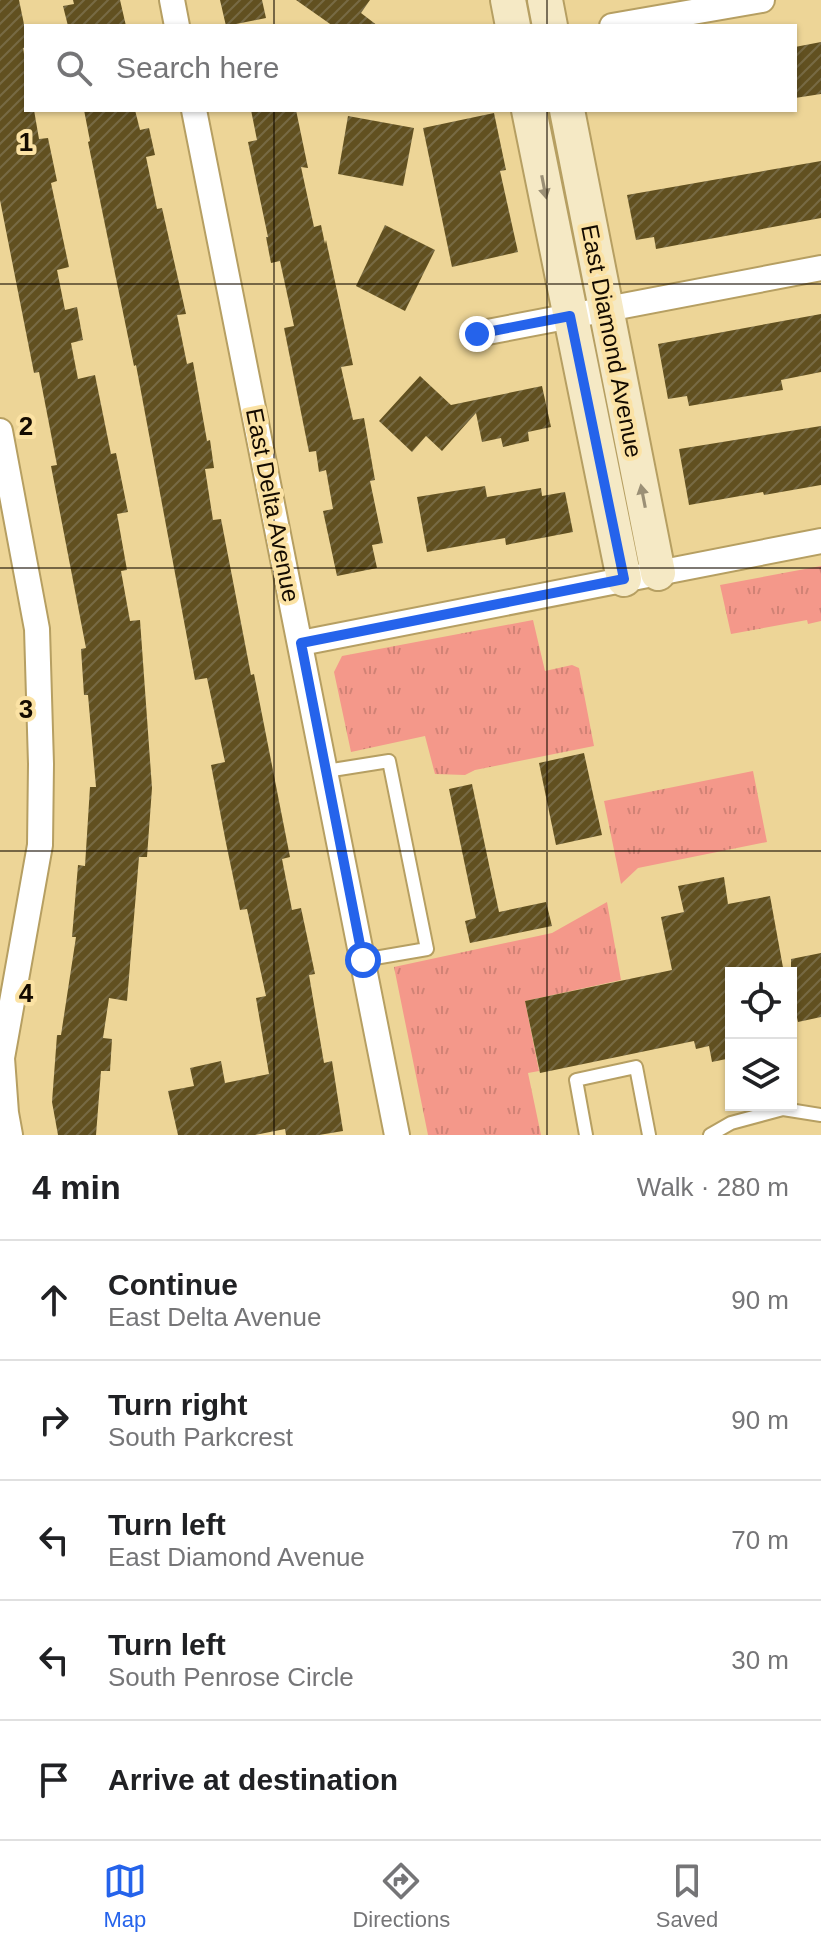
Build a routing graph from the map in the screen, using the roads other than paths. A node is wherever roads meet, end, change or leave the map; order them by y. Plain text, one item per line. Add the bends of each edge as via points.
1 (172, 0) edge
2 (508, 0) edge
3 (545, 0) edge
4 (762, 0) edge
5 (177, 24) edge
6 (513, 24) edge
7 (550, 24) edge
8 (624, 24) edge
9 (194, 112) edge
10 (529, 112) edge
11 (567, 112) edge
12 (821, 268) edge
13 (606, 309) junction
14 (570, 316) junction
15 (477, 334) dead end
16 (0, 431) edge
17 (821, 541) edge
18 (658, 573) junction
19 (624, 579) junction
20 (301, 643) junction
21 (326, 771) junction
22 (363, 960) junction
23 (821, 1115) edge
24 (10, 1135) edge
25 (397, 1135) edge
26 (586, 1135) edge
27 (649, 1135) edge
28 (710, 1135) edge

1 - 5 street
2 - 6 street
3 - 7 street
4 - 8 street
9 - 20 street, East Delta Avenue
10 -> 14 street, East Diamond Avenue
11 - 13 street, East Diamond Avenue
12 - 13 street
13 - 14 street
18 -> 13 street, East Diamond Avenue
14 - 15 street
14 - 19 street, East Diamond Avenue
16 - 24 street via 37,629 41,764 40,845 2,1058
17 - 18 street
18 - 19 street
19 - 20 street
20 - 21 street, East Delta Avenue
21 - 22 street, East Delta Avenue
21 - 22 lane via 389,761 424,933 427,949
22 - 25 street, East Delta Avenue
23 - 28 lane via 783,1109 731,1123
26 - 27 lane via 576,1080 636,1067

